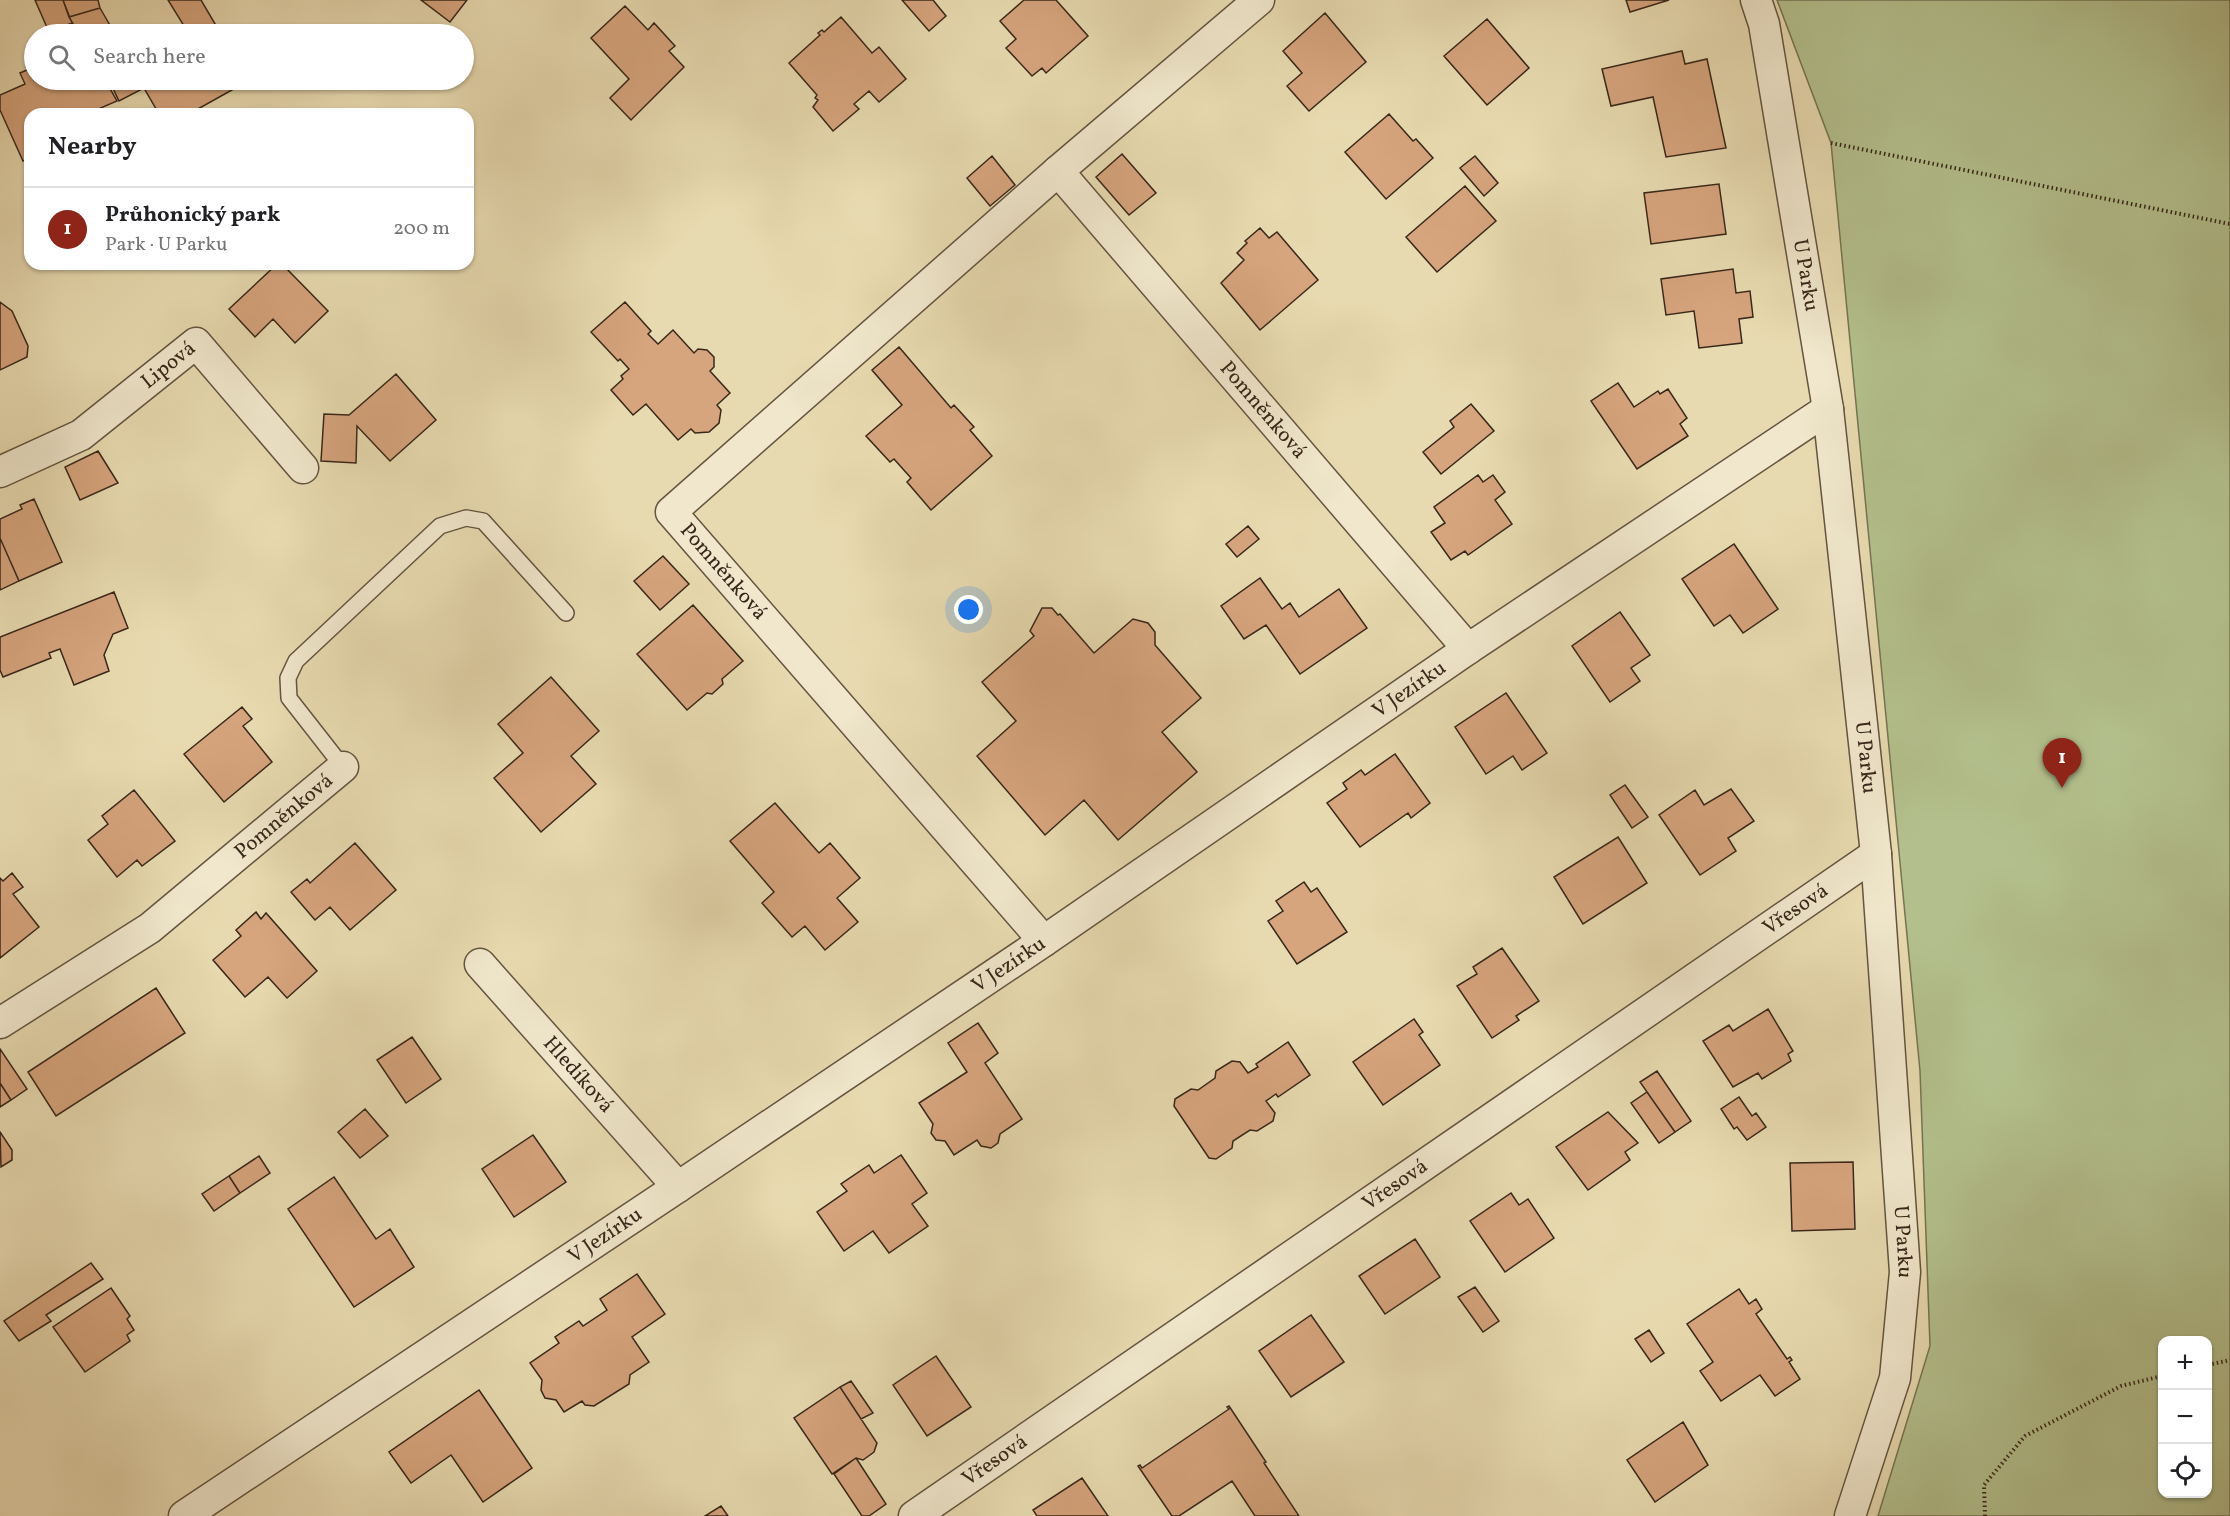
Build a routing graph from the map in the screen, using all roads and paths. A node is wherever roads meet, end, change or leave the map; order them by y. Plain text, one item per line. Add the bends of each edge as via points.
1 (1259, 0) edge
2 (1756, 0) edge
3 (1831, 143) dead end
4 (1058, 171) junction
5 (2230, 224) edge
6 (1828, 409) junction
7 (303, 468) dead end
8 (0, 472) edge
9 (566, 613) dead end
10 (1468, 649) junction
11 (344, 767) joint
12 (1876, 854) junction
13 (1044, 940) junction
14 (480, 964) dead end
15 (0, 1023) edge
16 (678, 1187) junction
17 (2230, 1360) edge
18 (2212, 1364) edge
19 (2158, 1377) edge
20 (184, 1516) edge
21 (914, 1516) edge
22 (1850, 1516) edge
23 (1985, 1516) edge

1 - 4 street, Pomněnková
2 - 6 street, U Parku via 1764,24
3 - 5 path
4 - 10 street, Pomněnková
4 - 13 street, Pomněnková via 670,512
6 - 10 street, V Jezírku
6 - 12 street, U Parku
7 - 8 street, Lipová via 196,343 81,435
9 - 11 lane, Pomněnková via 483,521 466,518 440,526 297,661 288,678 289,698
10 - 13 street, V Jezírku
11 - 15 street, Pomněnková via 150,928
12 - 21 street, Vřesová
12 - 22 street, U Parku via 1905,1272 1895,1378
13 - 16 street, V Jezírku
14 - 16 street, Hledíková
16 - 20 street, V Jezírku
17 - 18 path
19 - 23 path via 2121,1386 2025,1436 1984,1485

